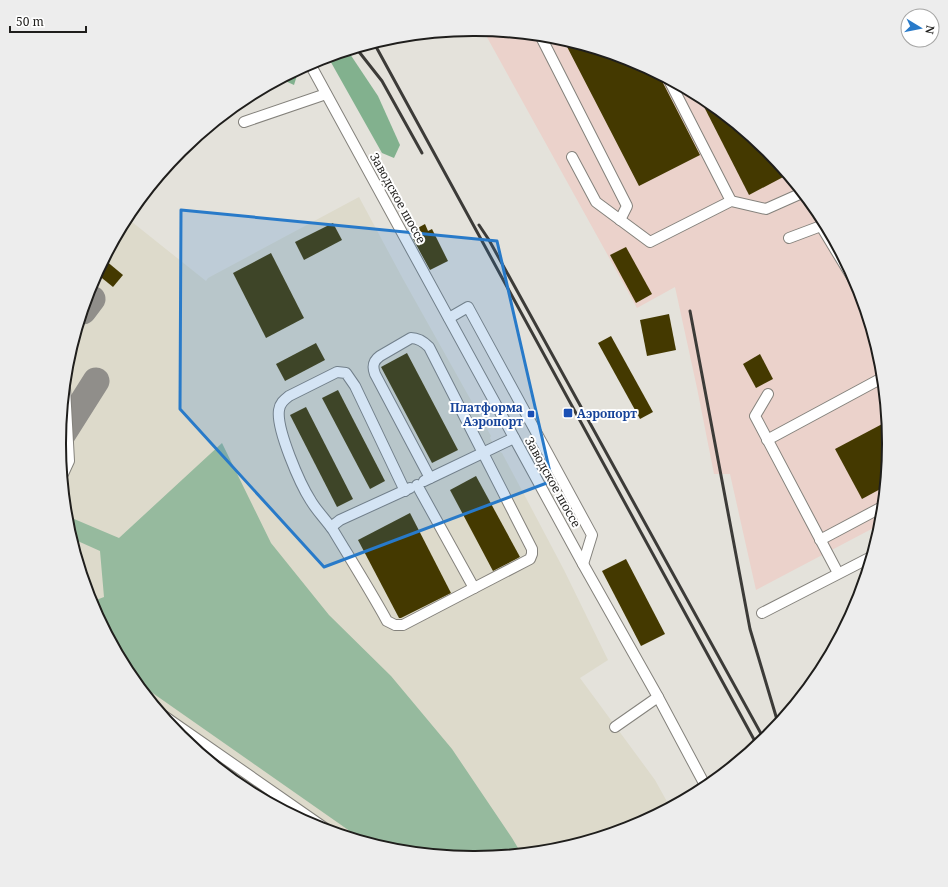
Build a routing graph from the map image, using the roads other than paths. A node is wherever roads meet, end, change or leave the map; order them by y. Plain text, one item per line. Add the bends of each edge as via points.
1 (543, 42) edge
2 (313, 69) edge
3 (672, 88) edge
4 (326, 94) junction
5 (244, 122) dead end
6 (572, 157) dead end
7 (797, 195) edge
8 (731, 201) junction
9 (620, 220) junction
10 (819, 227) edge
11 (789, 238) dead end
12 (449, 318) junction
13 (877, 381) edge
14 (768, 394) dead end
15 (67, 419) edge
16 (514, 438) junction
17 (767, 440) junction
18 (66, 452) edge
19 (482, 452) junction
20 (69, 454) junction
21 (67, 467) edge
22 (430, 478) junction
23 (417, 485) junction
24 (405, 491) junction
25 (876, 510) edge
26 (331, 526) junction
27 (820, 540) junction
28 (864, 560) edge
29 (583, 564) junction
30 (838, 573) junction
31 (474, 588) junction
32 (762, 612) dead end
33 (658, 698) junction
34 (615, 726) dead end
35 (184, 730) edge
36 (702, 780) edge
37 (308, 815) edge

1 - 9 street via 626,206
2 - 4 street, Заводское шоссе
3 - 8 street
4 - 5 street
4 - 12 street, Заводское шоссе
6 - 9 street via 596,202
7 - 8 street via 766,209
8 - 9 street via 650,242
10 - 11 street
12 - 16 street, Заводское шоссе
12 - 29 street via 468,307 472,314 592,535
13 - 17 street
14 - 17 street via 755,416
15 - 20 street
16 - 19 street
16 - 29 street, Заводское шоссе
17 - 27 street
18 - 20 street
19 - 22 street
19 - 22 street via 429,347 416,338 411,338 376,359 373,368
19 - 31 street via 532,549 532,554 530,559
20 - 21 street
22 - 23 street
23 - 24 street
23 - 31 street
24 - 26 street
24 - 26 street via 355,386 346,373 337,372 289,396 281,405 279,416 295,470 311,501 322,518
25 - 27 street
26 - 31 street via 387,621 391,623 403,625
27 - 30 street
28 - 30 street
29 - 33 street, Заводское шоссе
30 - 32 street
33 - 34 street
33 - 36 street, Заводское шоссе
35 - 37 street

